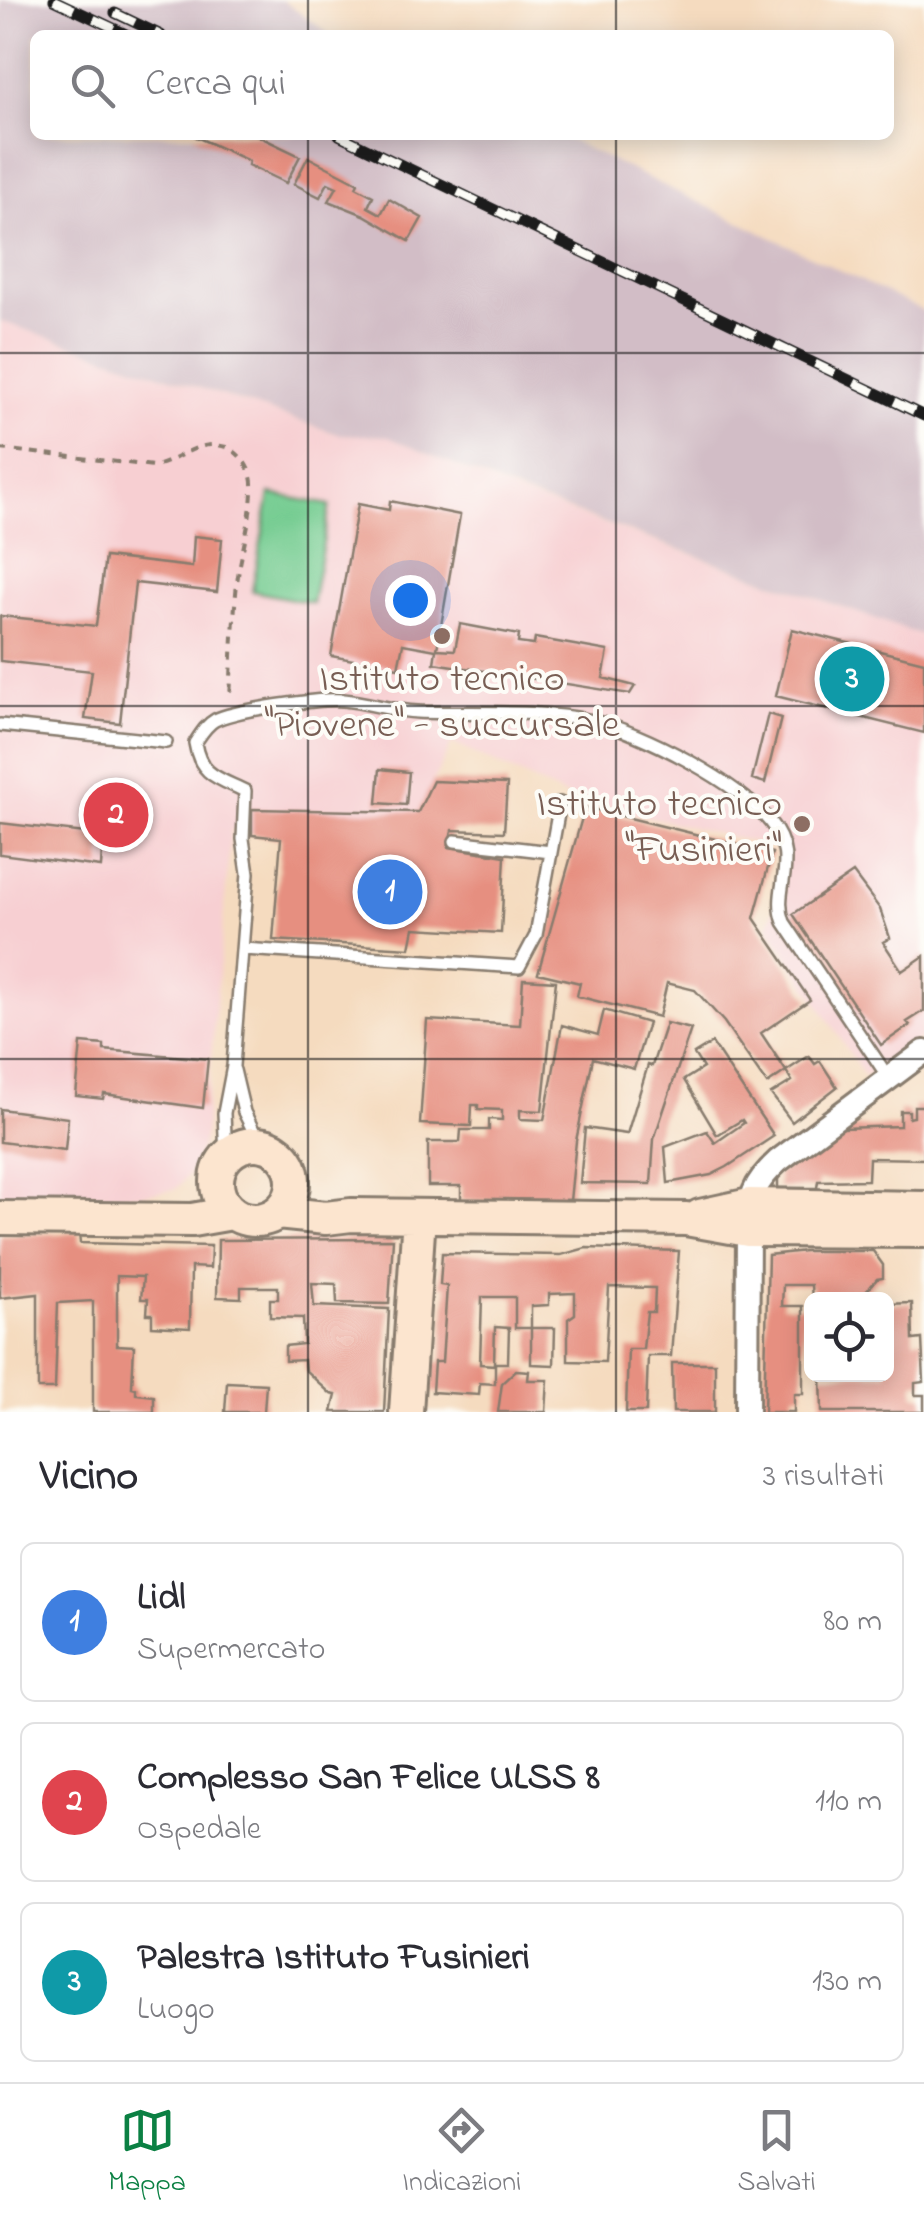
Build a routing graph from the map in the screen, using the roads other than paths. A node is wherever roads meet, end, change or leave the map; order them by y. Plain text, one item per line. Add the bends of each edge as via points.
1 (0, 724) edge
2 (166, 742) dead end
3 (560, 802) dead end
4 (455, 841) dead end
5 (551, 852) junction
6 (243, 949) junction
7 (924, 1052) edge
8 (233, 1066) junction
9 (888, 1076) junction
10 (260, 1144) junction
11 (221, 1169) junction
12 (293, 1180) junction
13 (924, 1208) edge
14 (232, 1213) junction
15 (277, 1213) junction
16 (350, 1215) junction
17 (419, 1216) junction
18 (168, 1217) junction
19 (749, 1217) junction
20 (0, 1218) edge
21 (924, 1231) edge
22 (406, 1412) edge
23 (747, 1412) edge

1 - 2 lane
3 - 5 lane
4 - 5 lane
5 - 6 lane via 536,935 519,967
6 - 8 lane
6 - 9 lane via 245,791 206,771 198,759 195,742 210,722 340,699 412,712 594,721 666,747 772,823 785,847 786,884 778,907 784,922
7 - 9 street
8 - 10 lane
8 - 11 lane
9 - 19 street via 758,1180
10 - 11 main road via 242,1146
10 - 12 main road via 279,1152
11 - 14 main road via 220,1199
11 - 18 main road
12 - 15 main road
12 - 16 main road
13 - 19 main road
14 - 15 main road via 254,1220
14 - 18 main road
15 - 16 main road
16 - 17 main road
17 - 19 main road
17 - 22 main road
18 - 20 main road
19 - 21 main road
19 - 23 street

